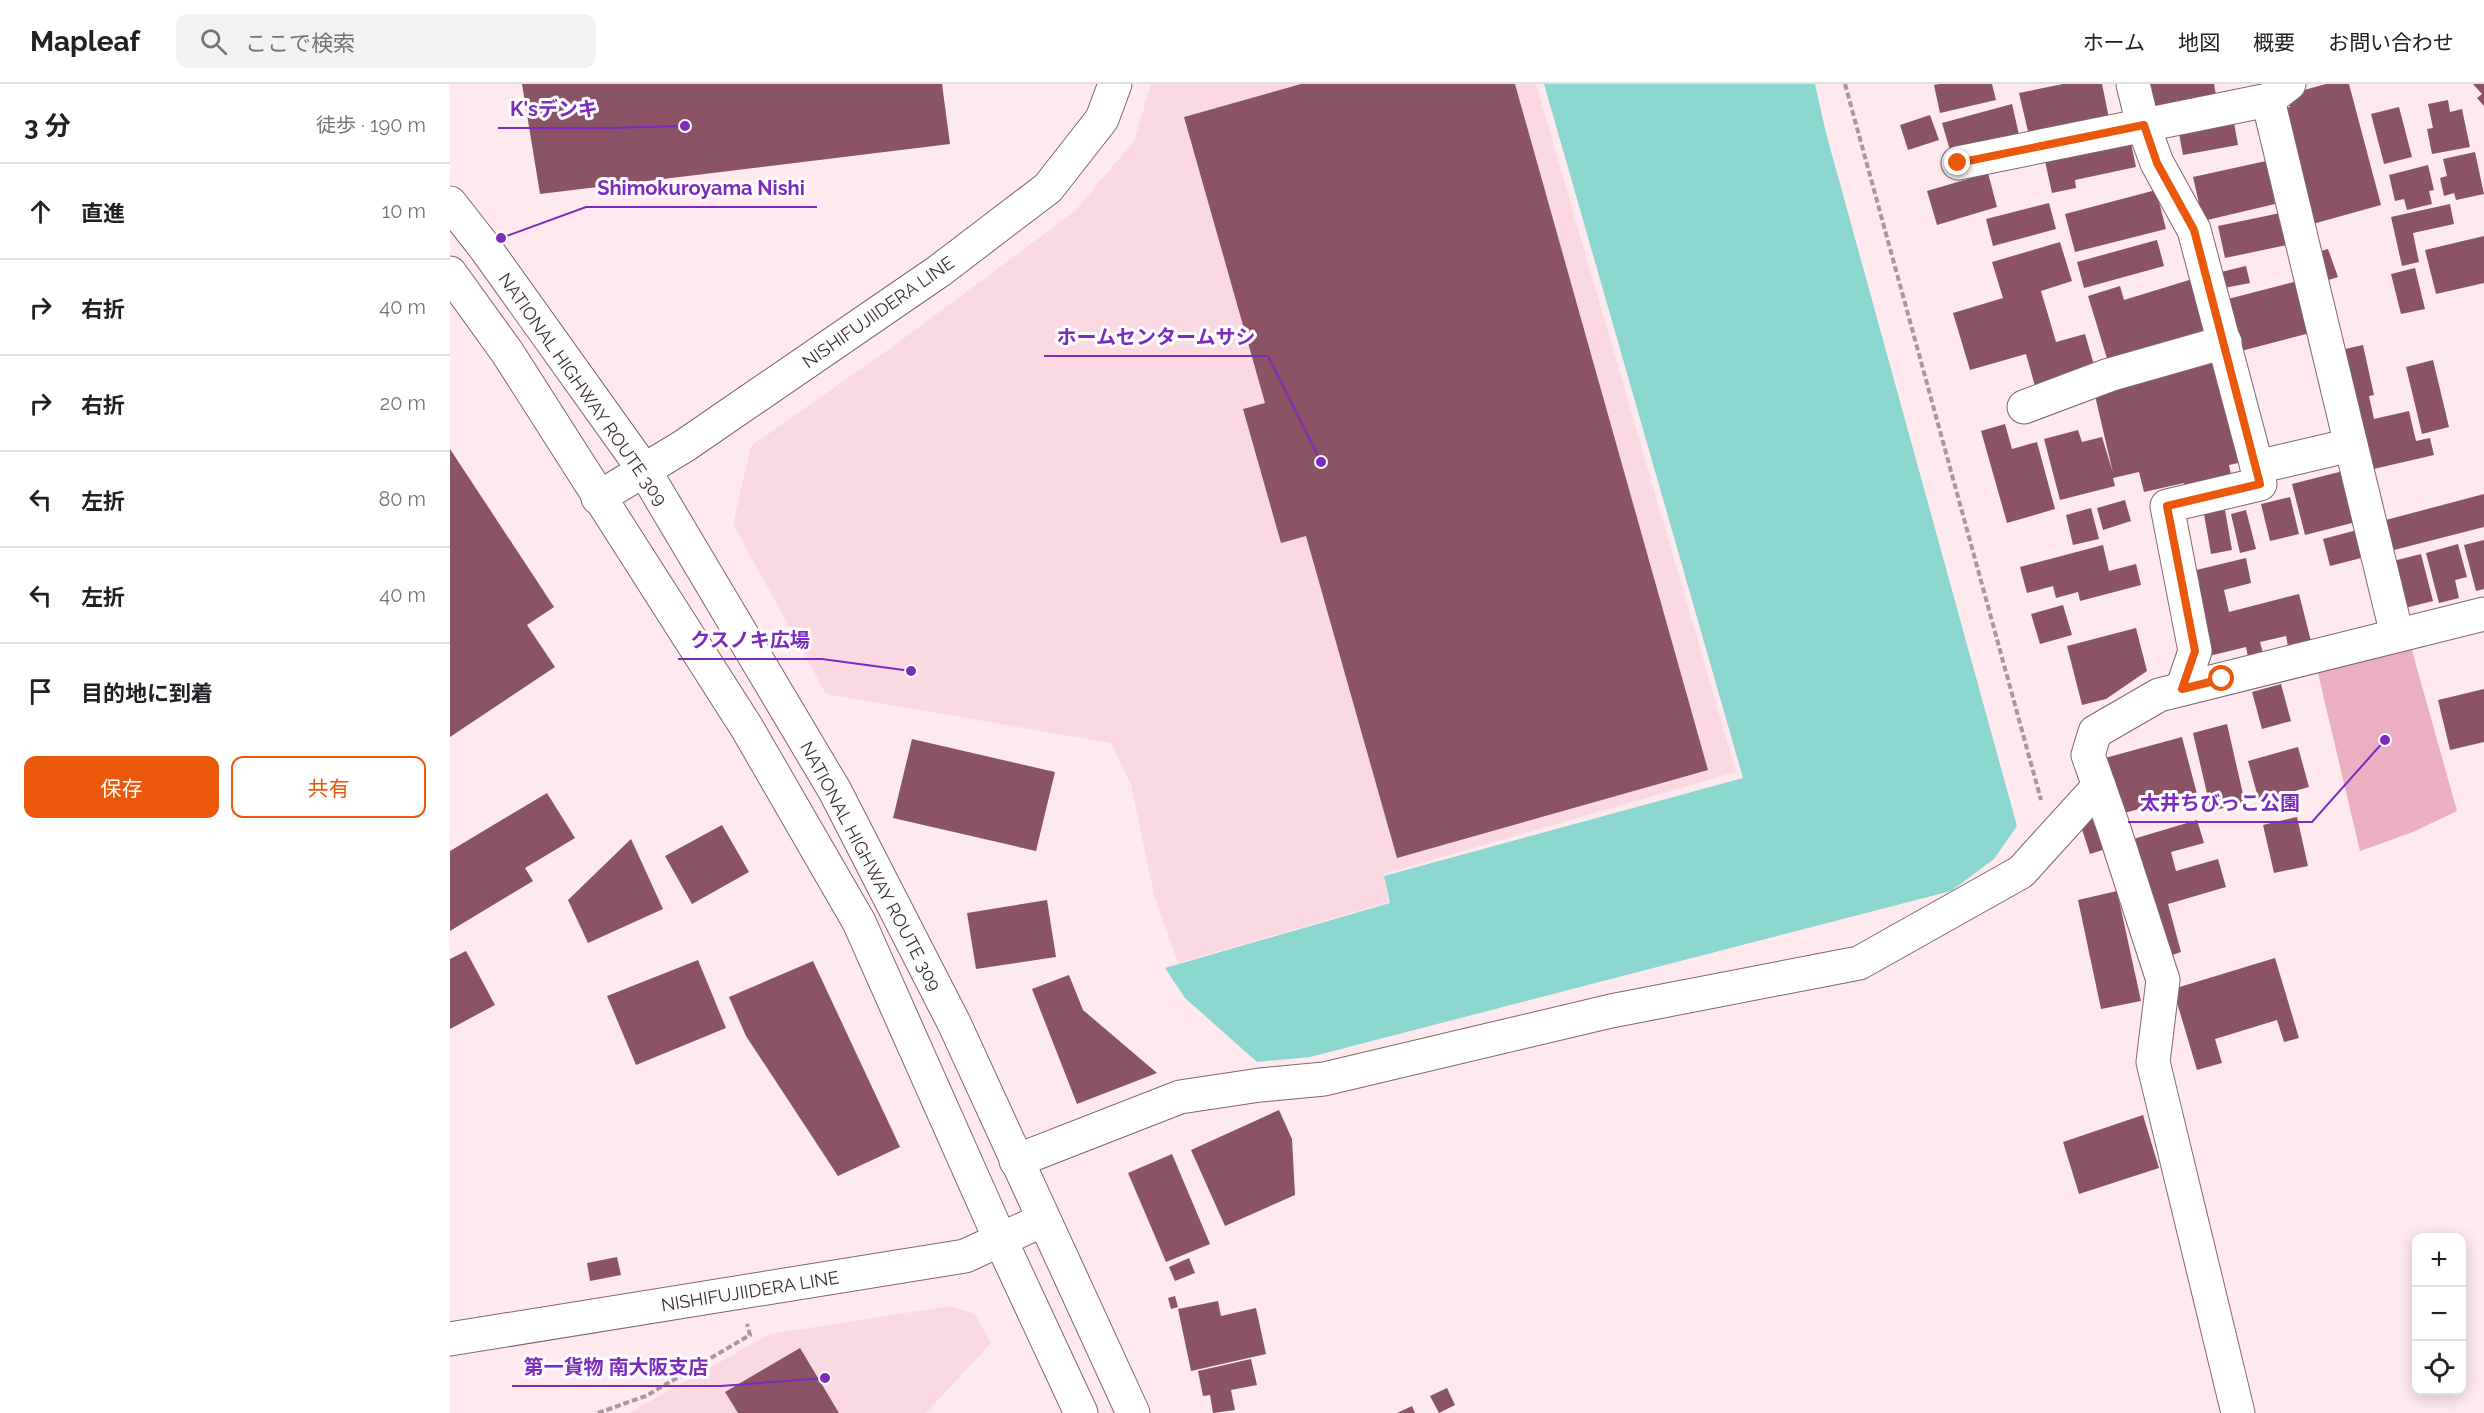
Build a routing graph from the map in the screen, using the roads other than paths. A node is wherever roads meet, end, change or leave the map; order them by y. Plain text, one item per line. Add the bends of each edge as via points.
1 (1115, 84) edge
2 (2133, 84) edge
3 (2278, 92) edge
4 (2144, 125) junction
5 (1958, 163) dead end
6 (450, 203) edge
7 (450, 273) edge
8 (2224, 342) junction
9 (2024, 407) dead end
10 (2351, 445) junction
11 (2257, 467) junction
12 (644, 470) junction
13 (598, 498) junction
14 (2484, 614) edge
15 (2397, 634) junction
16 (2182, 689) junction
17 (2099, 786) junction
18 (1016, 1161) junction
19 (1043, 1220) junction
20 (1000, 1239) junction
21 (450, 1339) edge
22 (1082, 1413) edge
23 (1133, 1413) edge
24 (2238, 1413) edge

1 - 12 main road, NISHIFUJIIDERA LINE via 1102,119 1048,188 939,271
2 - 4 main road
3 - 4 main road
3 - 10 main road
4 - 5 main road
4 - 8 main road via 2157,163 2194,230
6 - 12 main road, NATIONAL HIGHWAY ROUTE 309
7 - 13 main road, NATIONAL HIGHWAY ROUTE 309 via 507,352
8 - 9 main road via 2109,375
8 - 11 main road
10 - 11 main road
10 - 15 main road
11 - 16 main road via 2260,484 2167,506 2195,651
12 - 13 main road, NISHIFUJIIDERA LINE
12 - 18 main road, NATIONAL HIGHWAY ROUTE 309 via 836,790 954,1023
13 - 20 main road, NATIONAL HIGHWAY ROUTE 309 via 747,728 859,922
14 - 15 main road
15 - 16 main road
16 - 17 main road via 2160,695 2095,732 2088,756
17 - 18 main road via 2021,872 1859,963 1611,1011 1324,1079 1180,1097
17 - 24 main road via 2163,980 2153,1062
18 - 19 main road, NATIONAL HIGHWAY ROUTE 309
19 - 20 main road, NISHIFUJIIDERA LINE
19 - 23 main road, NATIONAL HIGHWAY ROUTE 309
20 - 21 main road, NISHIFUJIIDERA LINE via 965,1256
20 - 22 main road, NATIONAL HIGHWAY ROUTE 309

